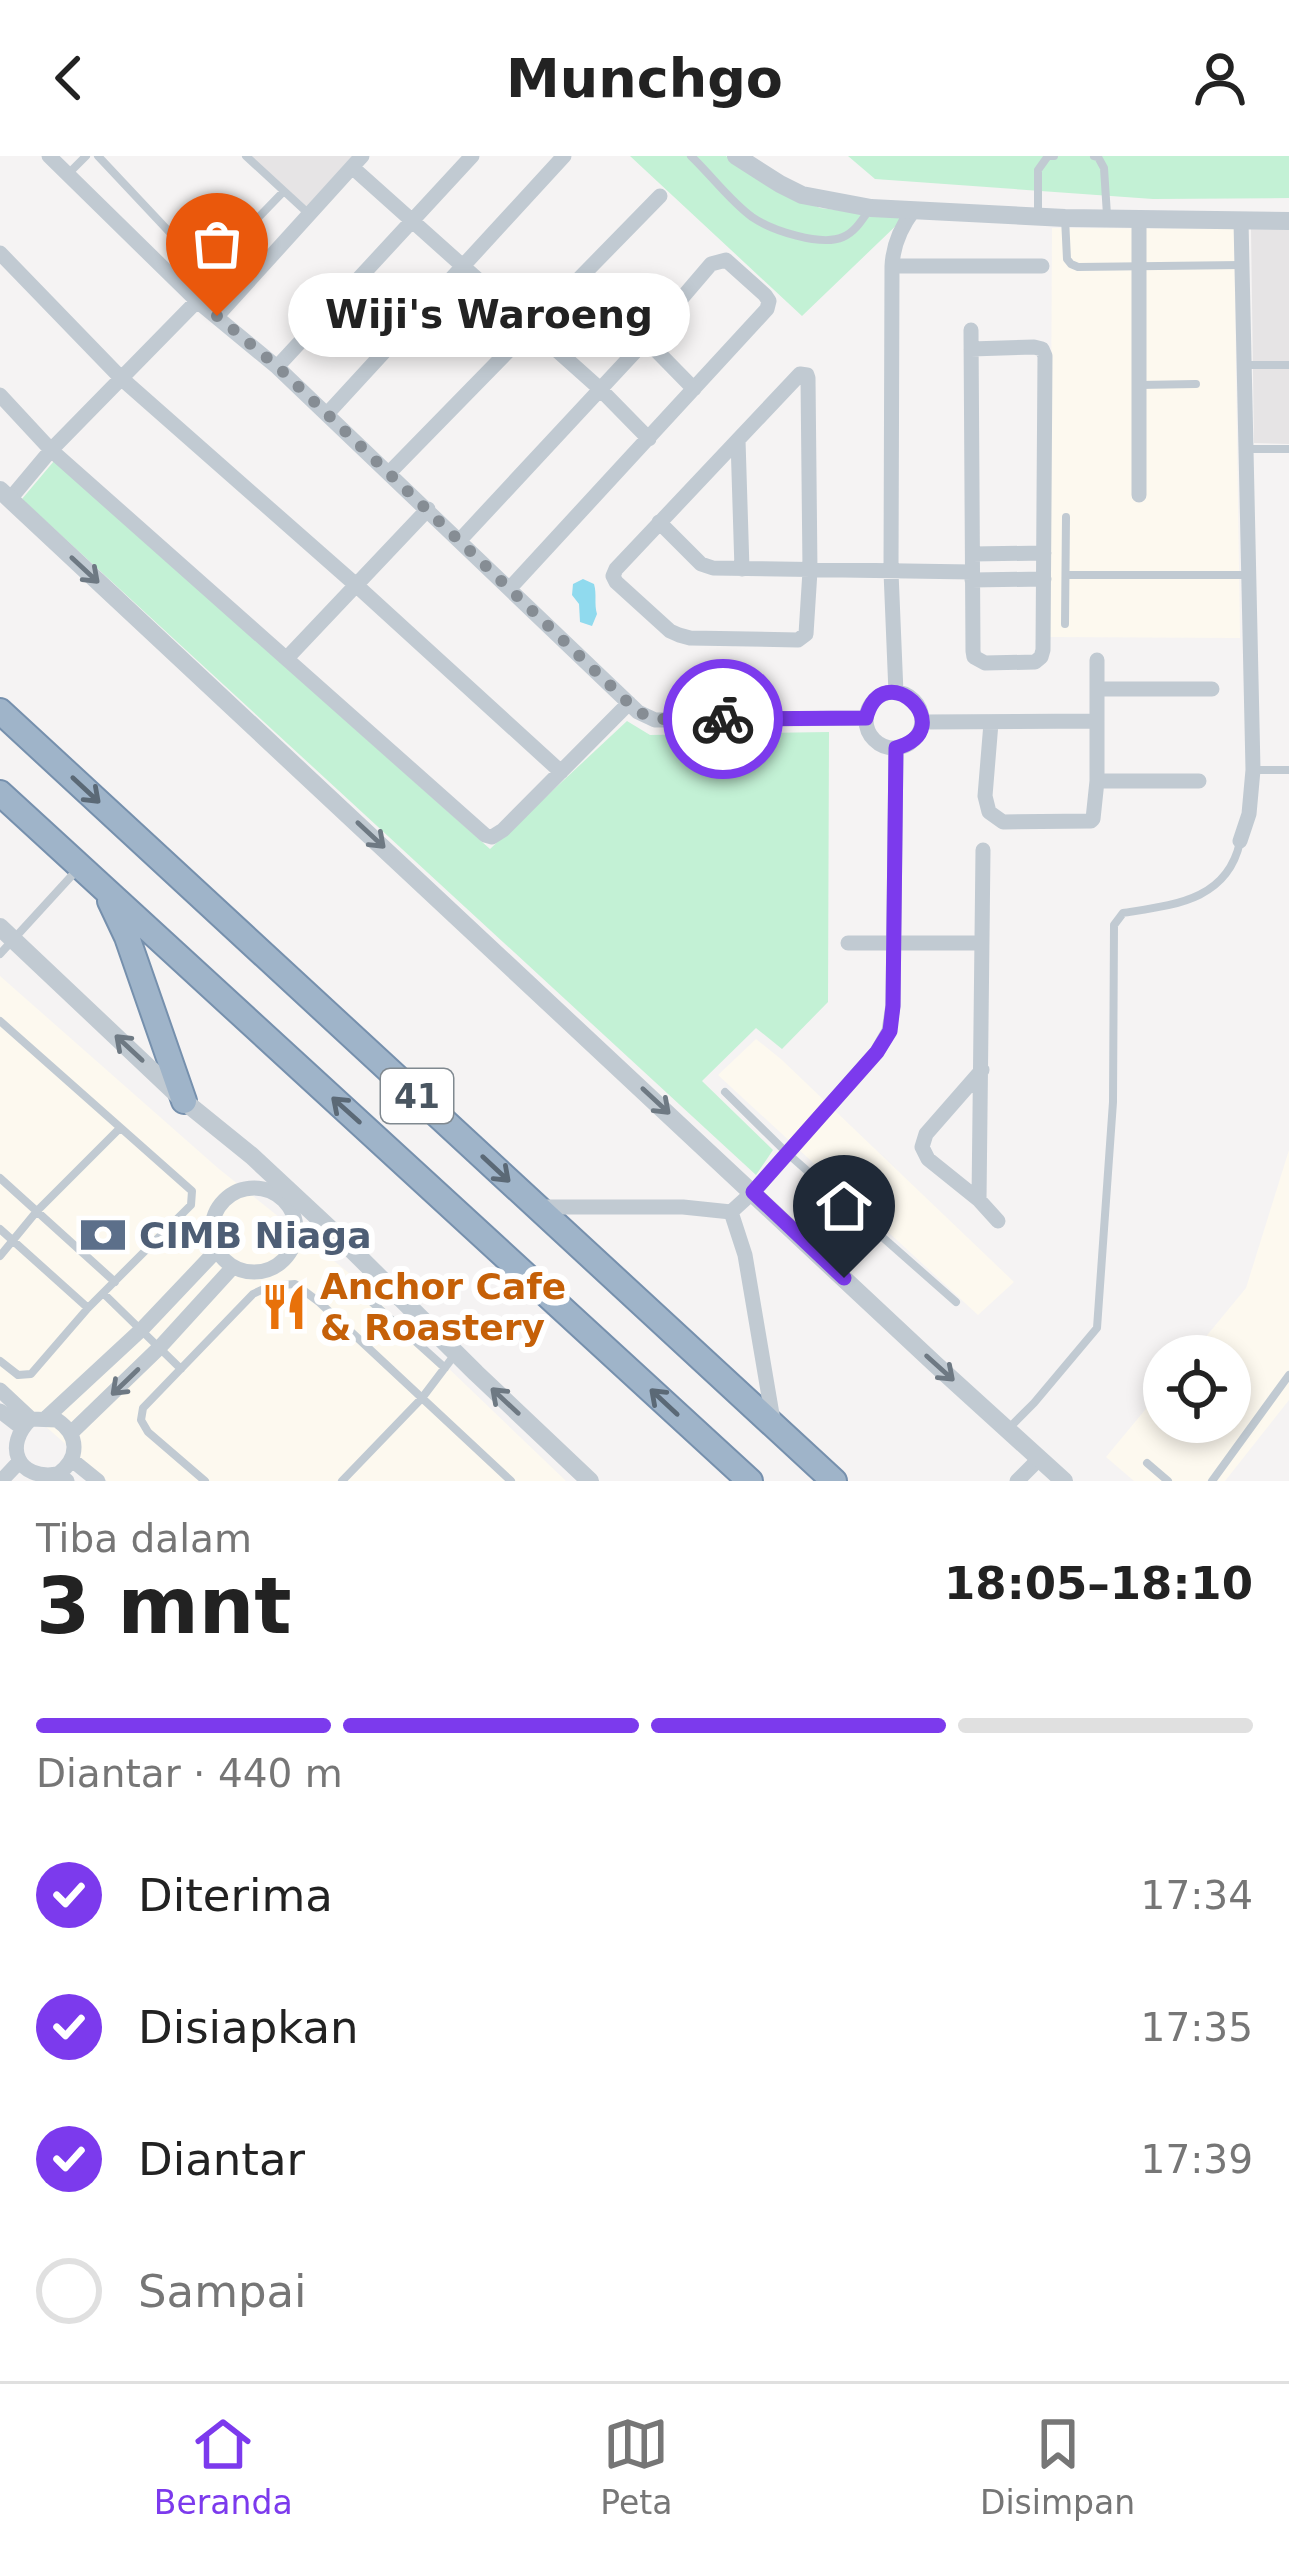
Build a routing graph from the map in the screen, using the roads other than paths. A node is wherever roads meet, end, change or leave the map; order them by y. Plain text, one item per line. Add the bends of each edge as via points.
1 (49, 156) edge
2 (86, 156) edge
3 (98, 156) edge
4 (246, 156) edge
5 (472, 156) edge
6 (564, 156) edge
7 (691, 156) edge
8 (736, 156) edge
9 (1054, 156) edge
10 (1094, 156) edge
11 (357, 161) edge
12 (67, 175) junction
13 (284, 191) junction
14 (660, 196) dead end
15 (871, 208) junction
16 (913, 211) junction
17 (310, 215) junction
18 (1037, 217) junction
19 (1065, 218) junction
20 (1107, 218) junction
21 (1139, 219) junction
22 (414, 220) junction
23 (1241, 221) junction
24 (1289, 221) edge
25 (0, 254) edge
26 (465, 265) junction
27 (1242, 265) junction
28 (892, 266) junction
29 (1042, 266) dead end
30 (1139, 267) junction
31 (197, 302) junction
32 (217, 316) junction
33 (532, 327) junction
34 (971, 330) dead end
35 (646, 340) junction
36 (971, 350) junction
37 (1245, 365) junction
38 (1289, 365) edge
39 (278, 367) junction
40 (121, 379) junction
41 (1196, 384) dead end
42 (1138, 386) junction
43 (599, 388) junction
44 (694, 388) junction
45 (0, 394) edge
46 (327, 414) junction
47 (649, 439) junction
48 (738, 440) junction
49 (1246, 448) junction
50 (1289, 449) edge
51 (51, 450) junction
52 (389, 473) junction
53 (5, 494) edge
54 (1139, 495) dead end
55 (428, 509) junction
56 (1066, 517) dead end
57 (659, 522) junction
58 (460, 540) junction
59 (1044, 553) junction
60 (973, 554) junction
61 (742, 569) junction
62 (810, 571) junction
63 (891, 572) junction
64 (1066, 575) junction
65 (1250, 575) junction
66 (972, 576) junction
67 (1044, 579) junction
68 (356, 585) junction
69 (511, 587) junction
70 (1065, 624) dead end
71 (287, 658) junction
72 (1097, 660) dead end
73 (1098, 689) junction
74 (1212, 689) dead end
75 (896, 692) junction
76 (629, 704) junction
77 (0, 711) edge
78 (866, 718) junction
79 (1096, 721) junction
80 (922, 722) junction
81 (991, 723) junction
82 (896, 748) junction
83 (1253, 770) junction
84 (1289, 770) edge
85 (561, 772) junction
86 (1097, 781) junction
87 (1199, 781) dead end
88 (0, 793) edge
89 (1240, 841) joint
90 (983, 850) dead end
91 (79, 868) junction
92 (105, 890) junction
93 (4, 940) edge
94 (893, 942) junction
95 (848, 943) dead end
96 (980, 943) junction
97 (0, 1021) edge
98 (982, 1070) junction
99 (725, 1092) dead end
100 (184, 1101) junction
101 (120, 1128) junction
102 (243, 1149) junction
103 (787, 1153) junction
104 (0, 1178) edge
105 (242, 1188) junction
106 (753, 1192) junction
107 (979, 1200) junction
108 (537, 1207) junction
109 (37, 1211) junction
110 (730, 1212) junction
111 (998, 1221) dead end
112 (0, 1229) edge
113 (339, 1237) junction
114 (13, 1241) junction
115 (295, 1242) junction
116 (216, 1251) junction
117 (0, 1256) edge
118 (233, 1267) junction
119 (115, 1282) junction
120 (103, 1293) junction
121 (319, 1302) junction
122 (956, 1302) dead end
123 (88, 1308) junction
124 (142, 1329) junction
125 (160, 1347) junction
126 (450, 1360) junction
127 (0, 1361) edge
128 (181, 1369) junction
129 (1289, 1376) edge
130 (0, 1390) edge
131 (422, 1398) junction
132 (0, 1411) edge
133 (33, 1421) junction
134 (773, 1426) junction
135 (1007, 1429) junction
136 (71, 1433) junction
137 (1040, 1458) junction
138 (72, 1460) junction
139 (19, 1462) junction
140 (1147, 1463) dead end
141 (62, 1477) edge
142 (36, 1478) edge
143 (1, 1481) edge
144 (98, 1481) edge
145 (205, 1481) edge
146 (342, 1481) edge
147 (511, 1481) edge
148 (590, 1481) edge
149 (750, 1481) edge
150 (834, 1481) edge
151 (1017, 1481) edge
152 (1064, 1481) edge
153 (1168, 1481) edge
154 (1212, 1481) edge

1 - 12 street
2 - 12 lane
3 - 13 lane via 201,260 219,258
4 - 13 lane
5 - 22 street
6 - 26 street
7 - 15 lane via 747,214 782,231 844,237
8 - 15 street via 802,194
9 - 18 lane via 1038,170
10 - 20 lane via 1105,168
11 - 17 street
11 - 22 street
12 - 31 street
13 - 17 lane
14 - 33 street
15 - 16 street
16 - 18 street
16 - 28 street
17 - 32 street
18 - 19 street
19 - 20 street
19 - 30 lane via 1071,264
20 - 21 street
21 - 23 street
21 - 30 street
22 - 26 street
22 - 39 street
23 - 24 street
23 - 27 street
25 - 40 street
26 - 33 street
26 - 46 street
27 - 30 lane
27 - 37 street
28 - 29 street
28 - 63 street
30 - 42 street
31 - 32 street
31 - 40 street
32 - 39 street
33 - 43 street
33 - 52 street
34 - 36 street
35 - 43 street
35 - 44 street
35 - 44 street via 716,260 765,295 767,309
36 - 59 street via 1034,347 1045,356
36 - 60 street
37 - 38 lane
37 - 49 street
39 - 46 street
40 - 51 street
40 - 68 street
41 - 42 lane
42 - 54 street
43 - 47 street
43 - 58 street
44 - 47 street
45 - 51 street
46 - 52 street
47 - 69 street
48 - 57 street
48 - 61 street
48 - 62 street via 795,377 807,375
49 - 50 lane
49 - 65 street
51 - 53 street
51 - 71 street
52 - 55 street
53 -> 106 street
55 - 58 street
55 - 68 street
56 - 64 lane
57 - 61 street via 706,567
57 - 62 street via 613,576 679,635 798,640 806,634
58 - 69 street
59 - 60 street
59 - 67 street
60 - 66 street
61 - 62 street
62 - 63 street
63 - 66 street
63 - 75 street
64 - 65 lane
64 - 70 lane
65 - 83 street
66 - 67 street
66 - 67 street via 973,651 985,663 1041,657
68 - 71 street
68 - 85 street
69 - 76 street
71 - 85 street via 487,836
72 - 73 street
73 - 74 street
73 - 79 street
75 - 78 street via 872,702
75 - 80 street via 912,699
76 - 78 street via 656,719
76 - 85 street
77 -> 108 highway, 41
78 - 82 street via 871,737
79 - 81 street
79 - 86 street
80 - 81 street
80 - 82 street via 913,740
81 - 86 street via 986,807 1003,822 1091,821
82 - 94 street
83 - 84 lane
83 - 89 street
86 - 87 street
88 - 91 highway, 41
89 - 135 lane via 1229,873 1189,902 1124,913 1114,925 1113,1102 1096,1328
90 - 96 street
91 - 92 highway, 41
91 - 93 lane
92 - 100 highway
149 -> 92 highway, 41
100 -> 93 street
94 - 95 street
94 - 96 street
94 - 103 street via 886,1040
96 - 98 street
97 - 101 lane
98 - 107 street
98 - 107 street via 922,1147
99 - 103 lane
100 - 102 street
101 - 109 lane
101 - 119 lane via 194,1196
102 - 105 street
102 - 113 street
103 - 106 street
103 - 122 lane
104 - 109 lane
105 - 115 street via 263,1188 286,1202
105 - 116 street via 215,1210
106 - 110 street
106 -> 135 street
107 - 111 street
108 - 110 street
108 - 134 highway, 41
109 - 114 lane
109 - 119 lane
110 - 134 street via 745,1255
112 - 114 lane
113 - 115 street
113 - 126 street
114 - 117 lane
114 - 123 lane
115 - 118 street via 266,1271
116 - 118 street
116 - 124 street
118 - 125 street
119 - 120 lane
120 - 123 lane
120 - 124 lane
121 - 126 lane via 336,1285 353,1285
121 - 128 lane via 288,1283 253,1294
121 - 131 lane
123 - 127 lane via 31,1374
124 - 125 lane
124 - 133 street
125 - 128 lane
125 -> 136 street
126 - 131 lane
148 -> 126 street
128 - 145 lane via 141,1420
129 - 154 lane
130 - 133 street
131 - 146 lane
131 - 147 lane
132 - 133 street
133 - 136 street
133 - 139 street via 15,1446
134 - 150 highway, 41
135 - 137 street
136 - 138 street
137 - 151 street
137 - 152 street
138 - 141 street
138 - 144 street
139 - 142 street
139 - 143 street
140 - 153 lane
141 - 142 street

